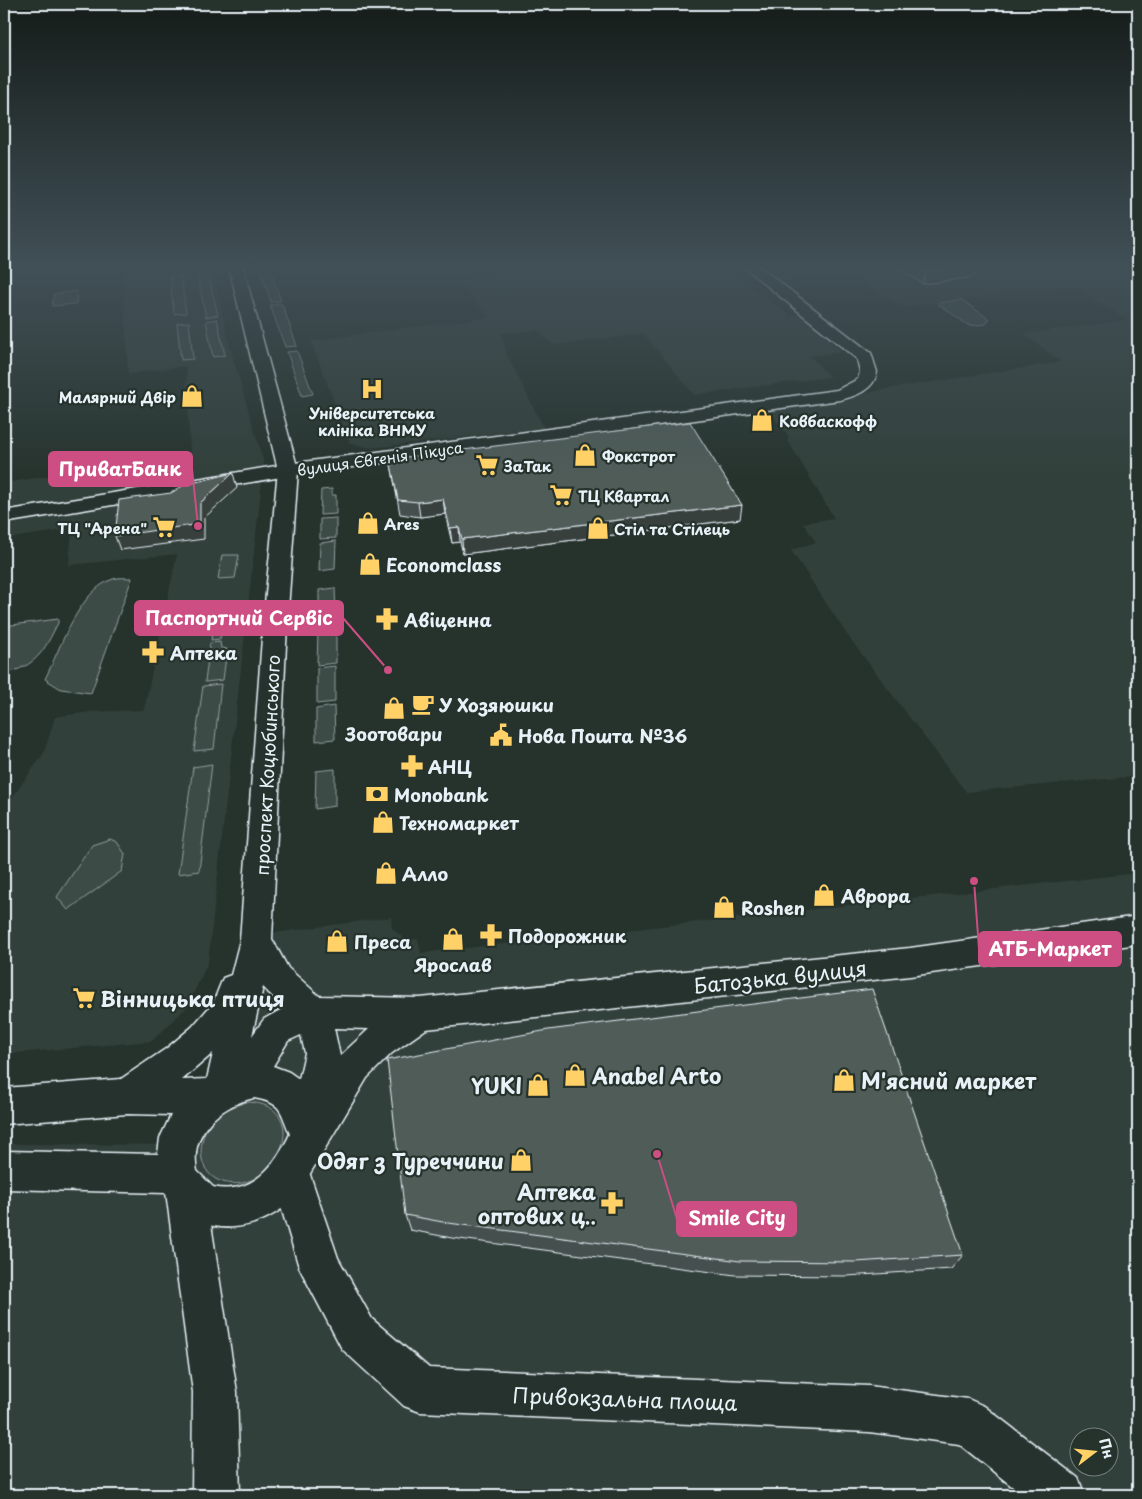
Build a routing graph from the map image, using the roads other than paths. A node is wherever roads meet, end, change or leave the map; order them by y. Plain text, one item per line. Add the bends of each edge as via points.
1 (255, 337) edge
2 (841, 337) edge
3 (288, 470) junction
4 (4, 517) edge
5 (1138, 930) edge
6 (256, 940) junction
7 (312, 1012) junction
8 (420, 1014) junction
9 (225, 1089) junction
10 (127, 1096) junction
11 (4, 1106) edge
12 (301, 1147) junction
13 (4, 1170) edge
14 (181, 1183) junction
15 (216, 1495) edge
16 (1061, 1495) edge

1 - 3 main road, проспект Коцюбинського
2 - 3 main road, вулиця Євгенія Пікуса via 865,357 869,375 856,390 840,395
3 - 4 main road, вулиця Євгенія Пікуса
3 - 6 main road, проспект Коцюбинського via 275,624
5 - 8 main road, Батозька вулиця via 910,962
6 - 7 main road via 276,979
6 - 9 main road
6 - 10 main road via 225,1014 196,1046
7 - 8 main road, Батозька вулиця
7 - 9 main road via 276,1030
7 - 12 main road via 323,1054
8 - 12 main road via 388,1034 357,1063
9 - 10 main road
9 - 12 main road via 261,1080 278,1084 292,1094 302,1107
9 - 14 main road via 192,1113 180,1132 175,1152
10 - 11 main road
12 - 14 main road via 279,1188 260,1201 240,1208 218,1209 200,1203
12 - 16 main road, Привокзальна площа via 320,1267 357,1334 420,1390 869,1409 968,1422
13 - 14 main road
14 - 15 main road via 215,1392

